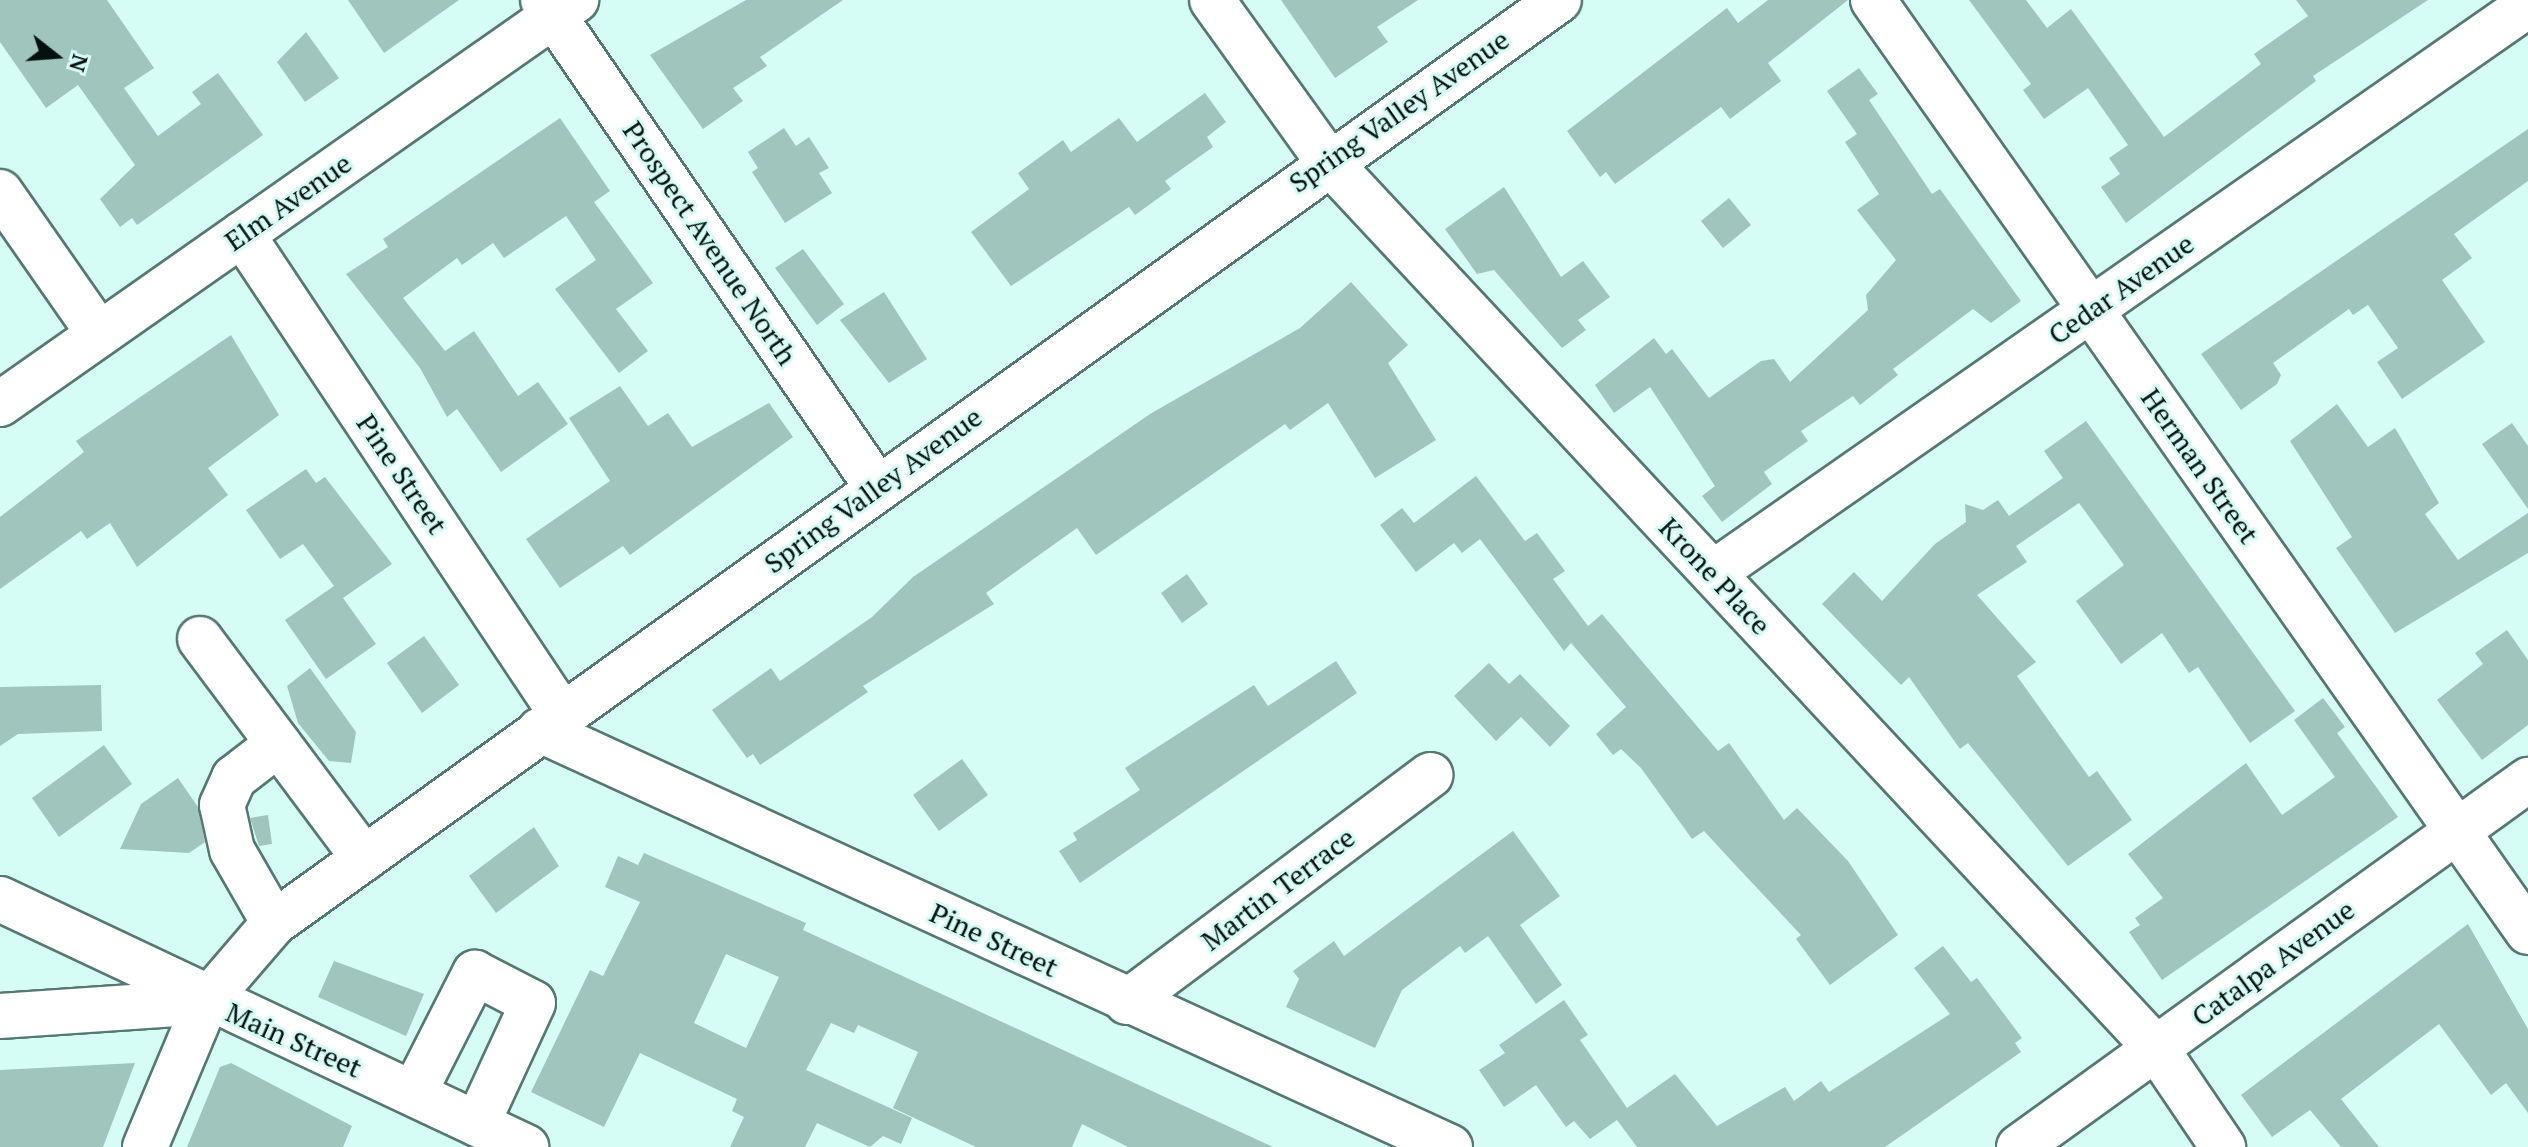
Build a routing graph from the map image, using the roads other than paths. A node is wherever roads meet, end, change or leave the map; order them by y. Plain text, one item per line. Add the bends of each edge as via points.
1 (1212, 0) edge
2 (1559, 0) edge
3 (1873, 0) edge
4 (558, 5) edge
5 (2528, 5) edge
6 (1327, 160) junction
7 (0, 192) edge
8 (242, 234) junction
9 (2091, 310) junction
10 (99, 334) junction
11 (0, 404) edge
12 (877, 487) junction
13 (1713, 573) junction
14 (200, 639) dead end
15 (551, 723) junction
16 (278, 744) junction
17 (1430, 775) dead end
18 (2528, 780) edge
19 (2457, 831) junction
20 (364, 858) junction
21 (0, 899) edge
22 (274, 923) junction
23 (2528, 932) edge
24 (206, 1002) junction
25 (1127, 1002) junction
26 (0, 1016) edge
27 (2156, 1048) junction
28 (414, 1093) junction
29 (477, 1124) junction
30 (145, 1147) edge
31 (526, 1147) edge
32 (1450, 1147) edge
33 (2019, 1147) edge
34 (2223, 1147) edge

1 - 6 street, Krone Place
2 - 6 street, Spring Valley Avenue
3 - 9 street, Herman Street
4 - 8 street, Elm Avenue
4 - 12 street, Prospect Avenue North
5 - 9 street, Cedar Avenue
6 - 12 street, Spring Valley Avenue
6 - 13 street, Krone Place
7 - 10 street
8 - 10 street, Elm Avenue
8 - 15 street, Pine Street
9 - 13 street, Cedar Avenue
9 - 19 street, Herman Street
10 - 11 street, Elm Avenue
12 - 15 street, Spring Valley Avenue
13 - 27 street, Krone Place
14 - 16 street
15 - 20 street, Spring Valley Avenue
15 - 25 street, Pine Street
16 - 20 street
16 - 22 street via 234,778 222,805 232,850
17 - 25 street, Martin Terrace
18 - 19 street, Catalpa Avenue
19 - 23 street, Herman Street
19 - 27 street, Catalpa Avenue
20 - 22 street, Spring Valley Avenue
21 - 24 street
22 - 24 street, Spring Valley Avenue
24 - 26 street, Main Street
24 - 28 street, Main Street
24 - 30 street, Spring Valley Avenue
25 - 32 street, Pine Street
27 - 33 street, Catalpa Avenue
27 - 34 street, Krone Place
28 - 29 street, Main Street
28 - 29 street via 475,973 533,1003
29 - 31 street, Main Street

